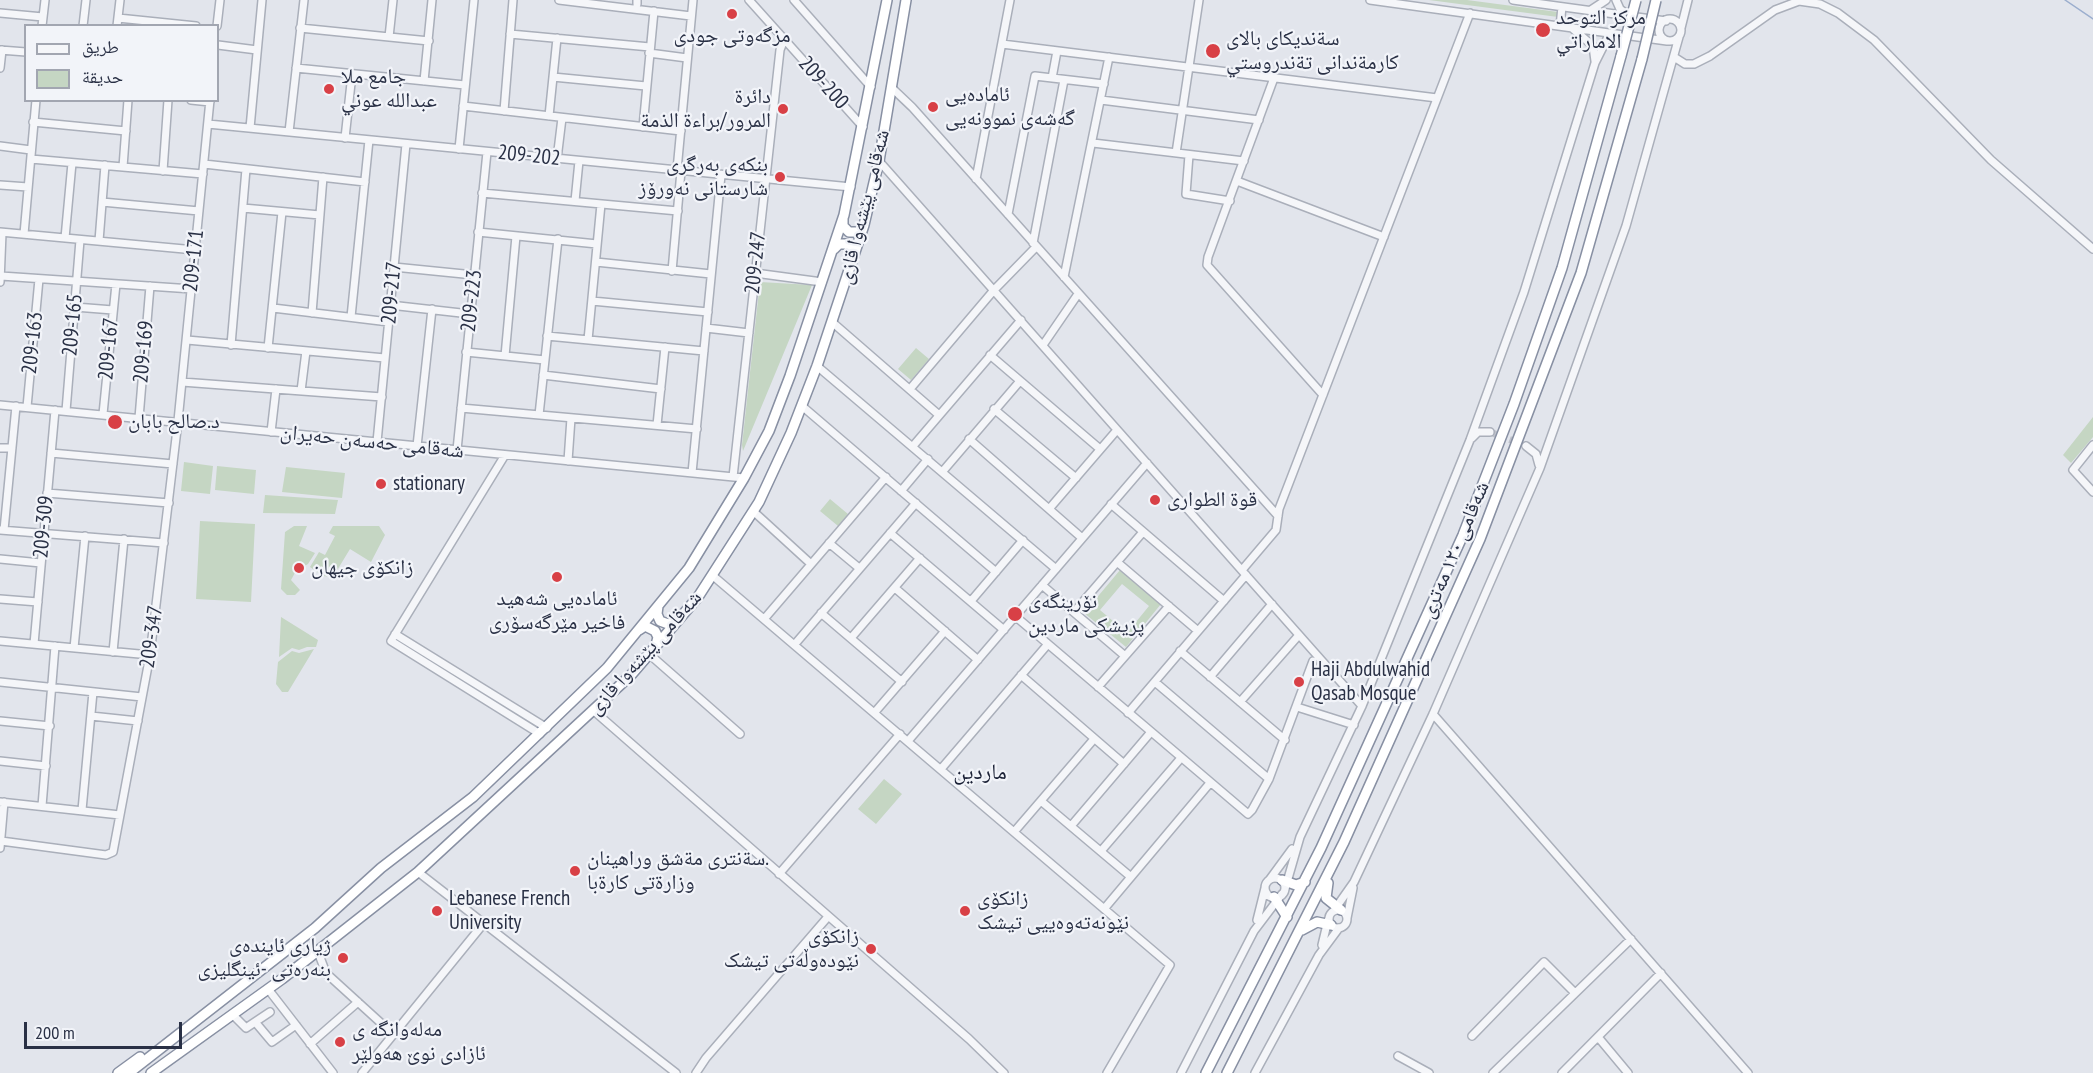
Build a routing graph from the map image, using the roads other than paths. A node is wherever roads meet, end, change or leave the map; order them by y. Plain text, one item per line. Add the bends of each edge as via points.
1 (45, 0) edge
2 (86, 0) edge
3 (120, 0) edge
4 (220, 0) edge
5 (262, 0) edge
6 (303, 0) edge
7 (393, 0) edge
8 (432, 0) edge
9 (474, 0) edge
10 (513, 0) edge
11 (559, 0) edge
12 (693, 0) edge
13 (748, 0) edge
14 (794, 0) edge
15 (887, 0) edge
16 (906, 0) edge
17 (1010, 0) edge
18 (1199, 0) edge
19 (1370, 0) edge
20 (1513, 0) edge
21 (1606, 0) edge
22 (1616, 0) edge
23 (1636, 0) edge
24 (1656, 0) edge
25 (1687, 2) edge
26 (1562, 7) junction
27 (1591, 10) junction
28 (654, 11) junction
29 (0, 13) edge
30 (1470, 14) junction
31 (691, 16) junction
32 (1630, 16) junction
33 (43, 17) junction
34 (1669, 20) junction
35 (118, 22) edge
36 (42, 24) edge
37 (83, 24) edge
38 (157, 24) edge
39 (217, 24) edge
40 (1560, 26) junction
41 (1570, 27) junction
42 (300, 28) junction
43 (1681, 28) junction
44 (1610, 33) junction
45 (510, 34) junction
46 (389, 37) junction
47 (557, 38) junction
48 (784, 40) junction
49 (429, 41) junction
50 (1674, 42) junction
51 (1002, 44) junction
52 (219, 45) edge
53 (1, 50) edge
54 (257, 50) junction
55 (650, 50) junction
56 (1057, 51) junction
57 (24, 52) edge
58 (1109, 57) junction
59 (1674, 57) junction
60 (687, 58) junction
61 (1595, 63) junction
62 (1188, 67) junction
63 (0, 68) edge
64 (296, 68) junction
65 (352, 74) junction
66 (553, 77) junction
67 (1052, 78) junction
68 (1274, 78) junction
69 (1064, 80) junction
70 (424, 81) junction
71 (1104, 84) junction
72 (465, 85) junction
73 (646, 86) junction
74 (871, 87) junction
75 (892, 88) junction
76 (1437, 98) junction
77 (1101, 100) junction
78 (36, 102) edge
79 (129, 102) edge
80 (168, 102) edge
81 (210, 102) edge
82 (463, 106) junction
83 (1181, 110) junction
84 (504, 111) junction
85 (549, 116) junction
86 (562, 118) junction
87 (1259, 120) junction
88 (33, 122) junction
89 (208, 124) junction
90 (643, 127) junction
91 (863, 127) junction
92 (250, 129) junction
93 (126, 131) junction
94 (681, 131) junction
95 (289, 132) junction
96 (345, 138) junction
97 (369, 140) junction
98 (406, 144) junction
99 (1093, 144) junction
100 (0, 146) edge
101 (459, 149) junction
102 (486, 152) junction
103 (1176, 153) junction
104 (31, 154) junction
105 (1189, 155) junction
106 (557, 159) junction
107 (579, 161) junction
108 (879, 161) junction
109 (1244, 161) junction
110 (72, 163) junction
111 (204, 164) junction
112 (105, 165) junction
113 (123, 166) junction
114 (246, 169) junction
115 (163, 171) junction
116 (679, 171) junction
117 (203, 174) junction
118 (721, 175) junction
119 (323, 177) junction
120 (766, 179) junction
121 (976, 179) junction
122 (1237, 181) junction
123 (365, 182) junction
124 (0, 185) edge
125 (28, 187) junction
126 (851, 187) junction
127 (482, 193) junction
128 (575, 201) junction
129 (1230, 201) junction
130 (102, 202) junction
131 (601, 204) junction
132 (243, 208) junction
133 (678, 211) junction
134 (199, 212) junction
135 (282, 212) junction
136 (1008, 214) junction
137 (320, 215) junction
138 (843, 219) junction
139 (864, 225) junction
140 (1, 232) edge
141 (478, 232) junction
142 (24, 234) junction
143 (516, 236) junction
144 (1383, 237) junction
145 (65, 238) junction
146 (558, 239) junction
147 (80, 240) junction
148 (99, 242) junction
149 (597, 244) junction
150 (1035, 245) junction
151 (2093, 249) edge
152 (195, 250) junction
153 (832, 252) junction
154 (854, 258) junction
155 (596, 262) junction
156 (394, 267) junction
157 (672, 271) junction
158 (755, 273) junction
159 (711, 274) junction
160 (474, 275) junction
161 (0, 276) edge
162 (1064, 277) junction
163 (39, 279) junction
164 (77, 281) junction
165 (0, 282) edge
166 (822, 282) junction
167 (116, 284) junction
168 (150, 286) junction
169 (192, 289) junction
170 (994, 290) junction
171 (1078, 294) junction
172 (592, 301) junction
173 (390, 305) junction
174 (75, 307) junction
175 (273, 308) junction
176 (113, 309) junction
177 (432, 309) junction
178 (708, 312) junction
179 (312, 313) junction
180 (470, 314) junction
181 (351, 317) junction
182 (1021, 320) junction
183 (389, 322) junction
184 (832, 322) junction
185 (706, 328) junction
186 (749, 333) junction
187 (548, 336) junction
188 (187, 340) junction
189 (588, 340) junction
190 (231, 345) junction
191 (1043, 345) junction
192 (665, 347) junction
193 (268, 348) junction
194 (306, 351) junction
195 (704, 351) junction
196 (466, 352) junction
197 (990, 355) junction
198 (505, 356) junction
199 (385, 358) junction
200 (545, 360) junction
201 (817, 366) junction
202 (543, 375) junction
203 (1020, 381) junction
204 (183, 382) junction
205 (276, 389) junction
206 (661, 389) junction
207 (910, 389) junction
208 (301, 391) junction
209 (1323, 395) junction
210 (382, 397) junction
211 (0, 405) edge
212 (16, 406) junction
213 (802, 406) junction
214 (27, 407) junction
215 (461, 408) junction
216 (55, 410) junction
217 (994, 410) junction
218 (66, 411) junction
219 (103, 414) junction
220 (539, 415) junction
221 (939, 415) junction
222 (139, 418) junction
223 (571, 418) junction
224 (178, 421) junction
225 (657, 425) junction
226 (697, 429) junction
227 (1118, 430) junction
228 (271, 432) junction
229 (1490, 432) tunnel mouth
230 (969, 440) junction
231 (1470, 440) junction
232 (377, 442) junction
233 (417, 446) junction
234 (913, 446) junction
235 (1526, 446) tunnel mouth
236 (0, 448) edge
237 (12, 448) junction
238 (1100, 449) junction
239 (457, 450) junction
240 (2091, 451) edge
241 (51, 453) junction
242 (505, 454) junction
243 (928, 459) junction
244 (568, 461) junction
245 (1147, 463) junction
246 (173, 464) junction
247 (1540, 468) junction
248 (943, 471) junction
249 (692, 473) junction
250 (733, 477) junction
251 (886, 477) junction
252 (744, 478) junction
253 (1076, 478) junction
254 (4, 489) edge
255 (902, 491) junction
256 (2093, 492) edge
257 (47, 493) junction
258 (169, 503) junction
259 (916, 503) junction
260 (1111, 504) junction
261 (1049, 509) junction
262 (753, 512) junction
263 (1278, 516) junction
264 (2, 530) edge
265 (44, 532) junction
266 (1143, 532) junction
267 (890, 533) junction
268 (85, 536) junction
269 (1082, 538) junction
270 (124, 539) junction
271 (1023, 540) junction
272 (164, 543) junction
273 (829, 543) junction
274 (920, 558) junction
275 (0, 559) edge
276 (1118, 562) junction
277 (41, 563) junction
278 (812, 564) junction
279 (860, 568) junction
280 (1056, 568) junction
281 (996, 572) junction
282 (1244, 572) junction
283 (712, 575) junction
284 (1042, 585) junction
285 (895, 588) junction
286 (0, 598) edge
287 (971, 601) junction
288 (1224, 601) junction
289 (38, 602) junction
290 (1272, 604) junction
291 (658, 606) junction
292 (1169, 606) junction
293 (1074, 612) junction
294 (821, 613) junction
295 (1015, 616) junction
296 (681, 618) junction
297 (765, 618) junction
298 (1004, 630) junction
299 (638, 631) junction
300 (945, 631) junction
301 (1198, 631) junction
302 (1299, 634) junction
303 (851, 638) junction
304 (0, 641) edge
305 (34, 644) junction
306 (795, 644) junction
307 (1048, 644) junction
308 (55, 646) junction
309 (74, 648) junction
310 (652, 651) junction
311 (1180, 651) junction
312 (113, 652) junction
313 (150, 655) junction
314 (1125, 656) junction
315 (978, 660) junction
316 (1313, 661) dead end
317 (1021, 675) junction
318 (1210, 677) junction
319 (1155, 681) junction
320 (0, 682) edge
321 (902, 682) junction
322 (52, 687) junction
323 (1098, 687) junction
324 (93, 692) junction
325 (142, 697) junction
326 (1240, 702) junction
327 (1362, 706) junction
328 (1297, 707) junction
329 (594, 711) junction
330 (874, 712) junction
331 (1128, 713) junction
332 (1432, 714) junction
333 (91, 716) junction
334 (0, 721) edge
335 (138, 721) junction
336 (1354, 725) junction
337 (50, 726) junction
338 (544, 731) junction
339 (1151, 732) junction
340 (740, 734) dead end
341 (900, 734) junction
342 (1094, 739) junction
343 (1285, 740) junction
344 (908, 741) junction
345 (1180, 758) junction
346 (0, 761) edge
347 (1124, 764) junction
348 (46, 766) junction
349 (940, 770) junction
350 (1269, 779) junction
351 (1210, 783) junction
352 (1041, 801) junction
353 (2, 802) edge
354 (42, 806) junction
355 (82, 810) junction
356 (120, 815) junction
357 (1071, 826) junction
358 (1014, 832) junction
359 (1300, 837) junction
360 (1, 841) edge
361 (0, 848) edge
362 (1101, 851) junction
363 (1332, 868) junction
364 (418, 872) junction
365 (779, 874) junction
366 (1131, 877) junction
367 (1270, 879) junction
368 (1305, 882) junction
369 (1354, 882) junction
370 (1265, 888) junction
371 (1281, 890) junction
372 (1104, 909) junction
373 (1338, 909) junction
374 (1287, 917) junction
375 (1347, 918) junction
376 (826, 919) junction
377 (484, 924) junction
378 (1332, 924) junction
379 (1302, 930) junction
380 (1254, 931) junction
381 (1631, 939) junction
382 (318, 952) junction
383 (1318, 956) junction
384 (1661, 973) junction
385 (268, 990) junction
386 (1574, 992) junction
387 (358, 1002) junction
388 (270, 1012) dead end
389 (233, 1015) junction
390 (256, 1023) junction
391 (296, 1025) junction
392 (393, 1034) junction
393 (176, 1036) junction
394 (1472, 1036) dead end
395 (1598, 1037) junction
396 (310, 1044) junction
397 (1114, 1044) dead end
398 (187, 1048) junction
399 (977, 1048) junction
400 (1118, 1054) junction
401 (1398, 1056) dead end
402 (1628, 1072) edge
403 (118, 1073) edge
404 (129, 1073) edge
405 (151, 1073) edge
406 (156, 1073) edge
407 (333, 1073) edge
408 (362, 1073) edge
409 (676, 1073) edge
410 (696, 1073) edge
411 (1004, 1073) edge
412 (1107, 1073) edge
413 (1181, 1073) edge
414 (1206, 1073) edge
415 (1227, 1073) edge
416 (1255, 1073) edge
417 (1429, 1073) edge
418 (1492, 1073) edge
419 (1562, 1073) edge
420 (1748, 1073) edge

1 - 33 street
2 - 37 street
3 - 35 street
4 - 39 street
5 - 54 street
6 - 42 street
7 - 46 street
8 - 49 street
9 - 72 street
10 - 45 street
11 - 28 street
12 - 31 street
13 - 48 street, 209-200
14 - 74 street
15 - 74 highway, شەقامی پێشەوا قازی
16 - 75 highway, شەقامی پێشەوا قازی
17 - 51 street
18 - 62 street
19 - 30 street
20 - 26 street
21 - 27 street
22 - 32 street
23 - 368 highway, شەقامی ١٢٠ مەتری, bridge via 1562,268 1514,404 1463,535
24 - 363 highway, شەقامی ١٢٠ مەتری, bridge via 1581,273 1480,539
25 - 34 street
25 - 43 street
26 - 27 street
26 - 40 street
27 - 32 street
28 - 31 street
28 - 55 street
29 - 33 street
30 - 40 street
30 - 76 street
31 - 60 street
32 - 34 street
33 - 36 street
34 - 43 street
34 - 50 street via 1659,31
35 - 38 street
40 - 41 street
41 - 44 street
41 - 61 street via 1593,46
42 - 46 street
42 - 64 street
43 - 50 street
44 - 50 street
44 - 61 street
45 - 47 street
45 - 84 street
46 - 49 street
47 - 55 street
47 - 66 street
48 - 91 street, 209-200
48 - 120 street, 209-247
49 - 70 street
50 - 59 street
51 - 56 street
51 - 121 street
52 - 54 street
53 - 57 street
53 - 63 street
54 - 92 street
55 - 60 street
55 - 73 street
56 - 58 street
56 - 67 street
58 - 62 street
58 - 71 street
59 - 151 street via 1694,64 1775,10 1799,1 1821,4 1874,40 1991,160
59 - 247 street via 1626,226
60 - 94 street
61 - 231 street via 1524,292
62 - 68 street
62 - 83 street
64 - 65 street
64 - 95 street
65 - 70 street
65 - 96 street
66 - 73 street
66 - 85 street
67 - 69 street
67 - 136 street via 1035,76
68 - 76 street
68 - 87 street
69 - 71 street
69 - 150 street
70 - 72 street
71 - 77 street
72 - 82 street
73 - 90 street
74 - 91 highway, شەقامی پێشەوا قازی
75 - 108 highway, شەقامی پێشەوا قازی
75 - 121 street
76 - 144 street
77 - 83 street
77 - 99 street
78 - 88 street
79 - 93 street
80 - 115 street
81 - 89 street, 209-171
82 - 84 street
82 - 101 street
83 - 87 street
83 - 103 street
84 - 85 street
85 - 86 street
86 - 90 street
86 - 106 street
87 - 109 street
88 - 93 street
88 - 104 street
89 - 92 street, 209-202
89 - 111 street, 209-171
90 - 94 street
91 - 126 highway, شەقامی پێشەوا قازی
92 - 95 street, 209-202
93 - 113 street
94 - 116 street
95 - 96 street, 209-202
96 - 97 street, 209-202
97 - 98 street, 209-202
97 - 123 street
98 - 101 street, 209-202
98 - 156 street, 209-217
99 - 103 street
99 - 162 street
100 - 104 street
101 - 102 street, 209-202
102 - 106 street, 209-202
102 - 127 street, 209-223
103 - 105 street
104 - 110 street
104 - 125 street
105 - 109 street
105 - 129 street via 1186,194
106 - 107 street, 209-202
107 - 116 street, 209-202
107 - 128 street
108 - 139 highway, شەقامی پێشەوا قازی
108 - 170 street
109 - 122 street
110 - 112 street
110 - 145 street
111 - 114 street
111 - 117 street, 209-171
112 - 113 street
112 - 130 street
113 - 115 street
114 - 119 street
114 - 132 street
115 - 117 street
116 - 118 street, 209-202
116 - 133 street
117 - 134 street, 209-171
118 - 120 street, 209-202
118 - 159 street
119 - 123 street
119 - 137 street
120 - 126 street, 209-202
120 - 158 street, 209-247
121 - 136 street
122 - 129 street
122 - 144 street
123 - 181 street
124 - 125 street
125 - 142 street
126 - 138 highway, شەقامی پێشەوا قازی
127 - 128 street
127 - 141 street, 209-223
128 - 131 street
129 - 209 street via 1208,257 1208,268
130 - 134 street
130 - 148 street
131 - 133 street
131 - 149 street
132 - 135 street
132 - 190 street
133 - 157 street
134 - 152 street, 209-171
135 - 137 street
135 - 175 street
136 - 150 street
137 - 179 street
138 - 139 highway via 849,232 858,232
138 - 153 highway, شەقامی پێشەوا قازی
139 - 154 highway, شەقامی پێشەوا قازی
140 - 142 street
140 - 161 street
141 - 143 street
141 - 160 street, 209-223
142 - 145 street
143 - 146 street
143 - 198 street
144 - 209 street
145 - 147 street
146 - 149 street
146 - 187 street
147 - 148 street
147 - 164 street, 209-165
148 - 152 street
149 - 155 street
150 - 162 street
150 - 170 street
152 - 169 street, 209-171
153 - 154 highway via 838,245 846,244 853,249
153 - 166 highway, شەقامی پێشەوا قازی
154 - 184 highway, شەقامی پێشەوا قازی
155 - 157 street
155 - 172 street
156 - 160 street
156 - 173 street, 209-217
157 - 159 street
158 - 166 street
158 - 186 street, 209-247
159 - 178 street
160 - 180 street, 209-223
161 - 163 street
161 - 165 street
162 - 171 street
163 - 164 street
163 - 214 street, 209-163
164 - 167 street
164 - 174 street, 209-165
166 - 252 highway, شەقامی پێشەوا قازی via 769,431
167 - 168 street
167 - 176 street, 209-167
168 - 169 street
168 - 222 street, 209-169
169 - 188 street, 209-171
170 - 182 street
170 - 207 street
171 - 191 street
171 - 263 street
172 - 178 street
172 - 189 street
173 - 177 street
173 - 183 street, 209-217
174 - 176 street
174 - 218 street, 209-165
175 - 179 street
175 - 193 street
176 - 219 street, 209-167
177 - 180 street
177 - 233 street
178 - 185 street
179 - 181 street
180 - 196 street, 209-223
181 - 183 street
182 - 191 street
182 - 197 street
183 - 199 street, 209-217
184 - 201 highway, شەقامی پێشەوا قازی
184 - 207 street
185 - 186 street
185 - 195 street
186 - 250 street, 209-247
187 - 189 street
187 - 200 street
188 - 190 street
188 - 204 street, 209-171
189 - 192 street
190 - 193 street
191 - 227 street
192 - 195 street
192 - 206 street
193 - 194 street
194 - 199 street
194 - 208 street
195 - 226 street
196 - 198 street
196 - 215 street, 209-223
197 - 203 street
197 - 221 street
198 - 200 street
199 - 210 street, 209-217
200 - 202 street
201 - 213 highway, شەقامی پێشەوا قازی
201 - 234 street
202 - 206 street
202 - 220 street
203 - 217 street
203 - 238 street
204 - 205 street
204 - 224 street, 209-171
205 - 208 street
205 - 228 street
206 - 225 street
207 - 221 street
208 - 210 street
209 - 263 street
210 - 232 street, 209-217
211 - 212 street, شەقامی حەسەن حەیران
212 - 214 street, شەقامی حەسەن حەیران
212 - 237 street
213 - 251 street
213 - 262 highway, شەقامی پێشەوا قازی
214 - 216 street, شەقامی حەسەن حەیران
215 - 220 street
215 - 239 street, 209-223
216 - 218 street, شەقامی حەسەن حەیران
216 - 241 street, 209-309
217 - 230 street
217 - 253 street
218 - 219 street, شەقامی حەسەن حەیران
219 - 222 street, شەقامی حەسەن حەیران
220 - 223 street
221 - 234 street
222 - 224 street, شەقامی حەسەن حەیران
223 - 225 street
223 - 244 street
224 - 228 street, شەقامی حەسەن حەیران
224 - 246 street, 209-347
225 - 226 street
226 - 249 street
227 - 238 street
227 - 245 street
228 - 232 street, شەقامی حەسەن حەیران
229 - 231 street via 1478,432
230 - 248 street
230 - 261 street
231 - 327 street
232 - 233 street, شەقامی حەسەن حەیران
233 - 239 street, شەقامی حەسەن حەیران
234 - 243 street
235 - 247 street via 1538,457
236 - 237 street
237 - 254 street
238 - 253 street
239 - 242 street, شەقامی حەسەن حەیران
240 - 256 street via 2073,471
241 - 246 street
241 - 257 street, 209-309
242 - 244 street, شەقامی حەسەن حەیران
242 - 338 street via 393,637
243 - 248 street
243 - 255 street
244 - 249 street, شەقامی حەسەن حەیران
245 - 260 street
245 - 282 street
246 - 258 street, 209-347
247 - 332 street
248 - 271 street
249 - 250 street, شەقامی حەسەن حەیران
250 - 252 street, شەقامی حەسەن حەیران
251 - 255 street
251 - 273 street
252 - 291 highway, شەقامی پێشەوا قازی via 689,568
253 - 261 street
254 - 264 street
255 - 259 street
257 - 258 street
257 - 265 street, 209-309
258 - 272 street, 209-347
259 - 267 street
259 - 281 street
260 - 266 street
260 - 269 street
261 - 269 street
262 - 278 street
262 - 283 highway, شەقامی پێشەوا قازی
263 - 282 street via 1273,536
264 - 265 street
265 - 268 street
265 - 277 street, 209-309
266 - 276 street
266 - 288 street
267 - 274 street
267 - 279 street
268 - 270 street
268 - 309 street
269 - 280 street
270 - 272 street
270 - 312 street
271 - 280 street
271 - 281 street
272 - 313 street, 209-347
273 - 278 street
273 - 279 street
274 - 285 street
274 - 287 street
275 - 277 street
276 - 292 street
276 - 293 street
277 - 289 street, 209-309
278 - 297 street
279 - 294 street
280 - 284 street
281 - 287 street
282 - 288 street
282 - 290 street
283 - 296 highway, شەقامی پێشەوا قازی
283 - 297 street
284 - 293 street
284 - 295 street
285 - 300 street
285 - 303 street
286 - 289 street
287 - 298 street
288 - 301 street
289 - 305 street, 209-309
290 - 302 street
290 - 318 street
291 - 296 highway via 657,614 664,623 672,624
291 - 299 highway, شەقامی پێشەوا قازی
292 - 301 street
292 - 314 street
293 - 314 street
294 - 303 street
294 - 306 street
295 - 298 street
295 - 307 street
296 - 310 highway, شەقامی پێشەوا قازی
297 - 306 street
298 - 315 street
299 - 310 highway via 645,626 655,631 658,641
299 - 338 highway, شەقامی پێشەوا قازی
300 - 315 street
300 - 321 street
301 - 311 street
302 - 326 street
302 - 327 street
303 - 321 street
304 - 305 street
305 - 308 street
306 - 330 street
307 - 317 street
307 - 323 street
308 - 309 street
308 - 322 street
309 - 312 street
310 - 329 highway, شەقامی پێشەوا قازی
310 - 340 street
311 - 318 street
311 - 319 street
312 - 313 street
313 - 325 street, 209-347
314 - 323 street
315 - 344 street
316 - 328 street
317 - 342 street
317 - 349 street
318 - 326 street
319 - 331 street
319 - 350 street
320 - 322 street
321 - 330 street
322 - 324 street
322 - 337 street
323 - 331 street
324 - 325 street
324 - 333 street
325 - 335 street, 209-347
326 - 343 street
327 - 336 street
328 - 336 street
328 - 343 street
329 - 364 highway, شەقامی پێشەوا قازی
329 - 365 street
330 - 341 street
331 - 339 street
332 - 369 street
332 - 381 street
333 - 335 street
333 - 355 street
334 - 337 street
335 - 356 street, 209-347
336 - 359 street
337 - 348 street
338 - 393 highway, شەقامی پێشەوا قازی via 465,804
339 - 345 street
339 - 347 street
341 - 344 street
341 - 365 street
342 - 347 street
342 - 352 street
343 - 350 street
344 - 349 street
345 - 351 street
345 - 362 street
346 - 348 street
347 - 357 street
348 - 354 street
349 - 358 street
350 - 351 street via 1248,814
351 - 366 street
352 - 357 street
352 - 358 street
353 - 354 street
353 - 360 street
354 - 355 street
355 - 356 street
356 - 360 street, 209-347 via 113,852 106,855
357 - 362 street
358 - 372 street
359 - 367 street
359 - 371 street
360 - 361 street
362 - 366 street
363 - 373 highway via 1326,898
363 - 379 highway, شەقامی ١٢٠ مەتری
364 - 377 street
364 - 382 highway, شەقامی پێشەوا قازی
365 - 376 street
365 - 399 street
366 - 372 street
367 - 370 street
367 - 371 street via 1276,878
368 - 371 highway
368 - 374 highway, شەقامی ١٢٠ مەتری
369 - 373 street
369 - 375 street
370 - 371 street
370 - 380 street
371 - 374 highway
371 - 380 street
372 - 400 street via 1170,965
373 - 375 street
373 - 378 street via 1330,914
374 - 414 highway, شەقامی ١٢٠ مەتری
375 - 378 street via 1346,924
376 - 399 street
376 - 410 street
377 - 392 street
377 - 409 street
378 - 379 highway via 1317,922
378 - 383 street
378 - 383 street
379 - 415 highway, شەقامی ١٢٠ مەتری
380 - 413 street
381 - 384 street
381 - 386 street
382 - 385 highway, شەقامی پێشەوا قازی
382 - 387 street via 324,970
383 - 416 street
384 - 395 street
384 - 420 street
385 - 389 highway, شەقامی پێشەوا قازی
385 - 391 street
386 - 394 street via 1544,962
386 - 418 street
387 - 392 street
387 - 396 street
388 - 390 street
389 - 390 street via 246,1028
389 - 398 highway, شەقامی پێشەوا قازی
390 - 391 street via 272,1042
391 - 396 street
392 - 408 street
393 - 403 highway, شەقامی پێشەوا قازی
393 - 404 highway, شەقامی پێشەوا قازی
395 - 402 street
395 - 419 street
396 - 407 street
397 - 400 street
398 - 405 highway, شەقامی پێشەوا قازی
398 - 406 highway, شەقامی پێشەوا قازی
399 - 411 street
400 - 412 street
401 - 417 street

